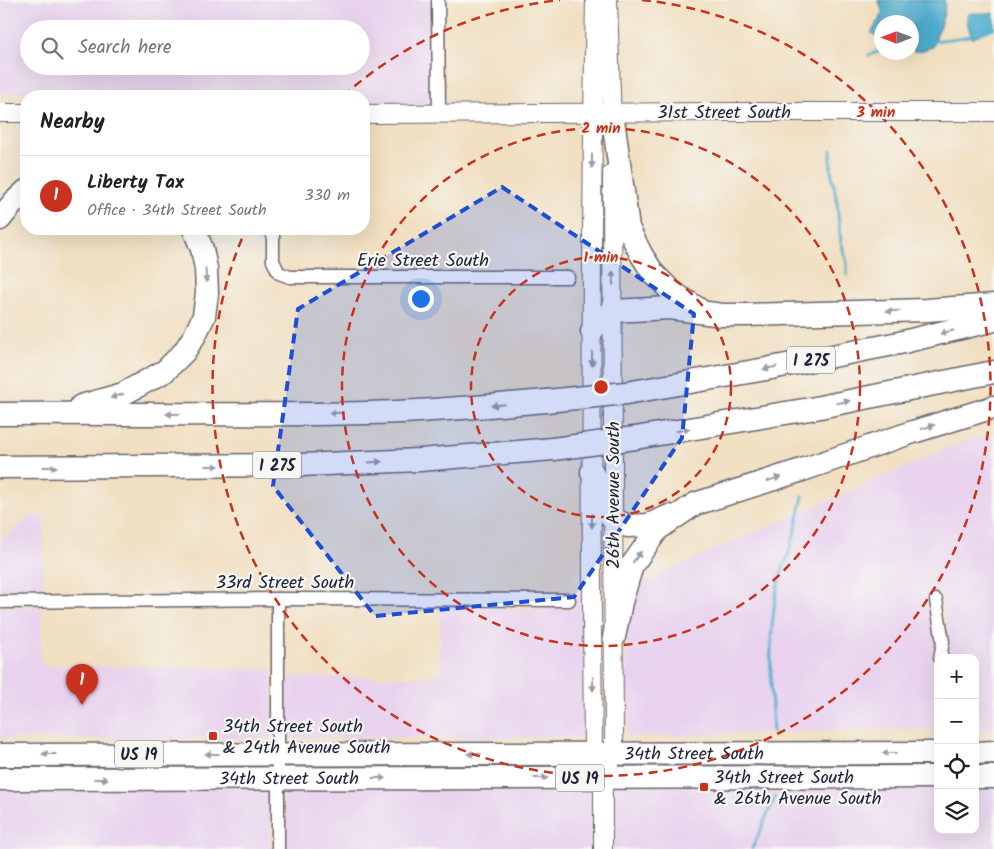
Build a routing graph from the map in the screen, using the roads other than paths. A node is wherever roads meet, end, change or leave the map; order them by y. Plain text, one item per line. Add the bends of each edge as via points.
1 (438, 0) edge
2 (595, 0) edge
3 (608, 0) edge
4 (602, 112) junction
5 (994, 112) edge
6 (0, 113) edge
7 (20, 113) edge
8 (439, 113) junction
9 (370, 114) edge
10 (20, 196) edge
11 (0, 219) edge
12 (197, 235) edge
13 (273, 235) edge
14 (568, 278) dead end
15 (994, 305) edge
16 (613, 311) junction
17 (722, 315) junction
18 (994, 320) edge
19 (592, 331) junction
20 (994, 372) edge
21 (994, 406) edge
22 (56, 413) junction
23 (0, 414) edge
24 (0, 467) edge
25 (592, 472) junction
26 (695, 504) junction
27 (612, 519) junction
28 (278, 599) junction
29 (570, 600) dead end
30 (936, 600) dead end
31 (0, 602) edge
32 (614, 637) junction
33 (940, 654) edge
34 (979, 752) edge
35 (994, 752) edge
36 (603, 753) junction
37 (934, 753) edge
38 (278, 754) junction
39 (0, 755) edge
40 (934, 777) edge
41 (979, 777) edge
42 (994, 777) edge
43 (277, 778) junction
44 (603, 778) junction
45 (0, 779) edge
46 (278, 849) edge
47 (603, 849) edge

1 - 8 street
2 - 4 main road, 26th Avenue South
3 - 4 main road, 26th Avenue South
4 - 5 main road, 31st Street South
4 - 8 main road, 31st Street South
16 -> 4 main road, 26th Avenue South
4 - 17 highway via 628,228 641,254 653,273 672,292 695,307
4 -> 19 main road, 26th Avenue South
6 - 7 main road
8 - 9 main road, 31st Street South
10 - 11 highway
12 -> 22 highway via 206,269 207,293 204,316 184,352 165,371 123,394
13 - 14 street, Erie Street South via 273,261 279,273 290,277
15 -> 17 highway via 927,310
16 - 17 highway via 670,308
16 - 19 highway via 599,320
16 - 27 main road, 26th Avenue South
18 -> 22 highway, I 275, bridge via 899,343 766,369 626,393 546,401 370,413
19 -> 25 main road, 26th Avenue South
24 -> 20 highway, I 275, bridge via 301,465 420,460 553,448 810,409
26 -> 21 highway
22 - 23 highway, I 275
25 - 27 highway
25 -> 36 main road, 26th Avenue South
26 - 27 highway via 648,525 628,526
32 -> 26 highway via 632,565 658,529
27 - 32 main road, 26th Avenue South
28 - 29 street, 33rd Street South
28 - 31 street, 33rd Street South
28 - 38 street
30 - 33 street
32 - 36 main road, 26th Avenue South
34 - 35 highway
37 -> 36 highway, 34th Street South / US 19
36 -> 38 highway, 34th Street South / US 19
36 - 44 main road, 26th Avenue South
38 -> 39 highway, 34th Street South / US 19
38 - 43 street
40 - 44 highway, 34th Street South / US 19
41 - 42 highway
43 -> 44 highway, 34th Street South / US 19
45 -> 43 highway, 34th Street South / US 19
43 - 46 street
44 - 47 main road, 26th Avenue South

